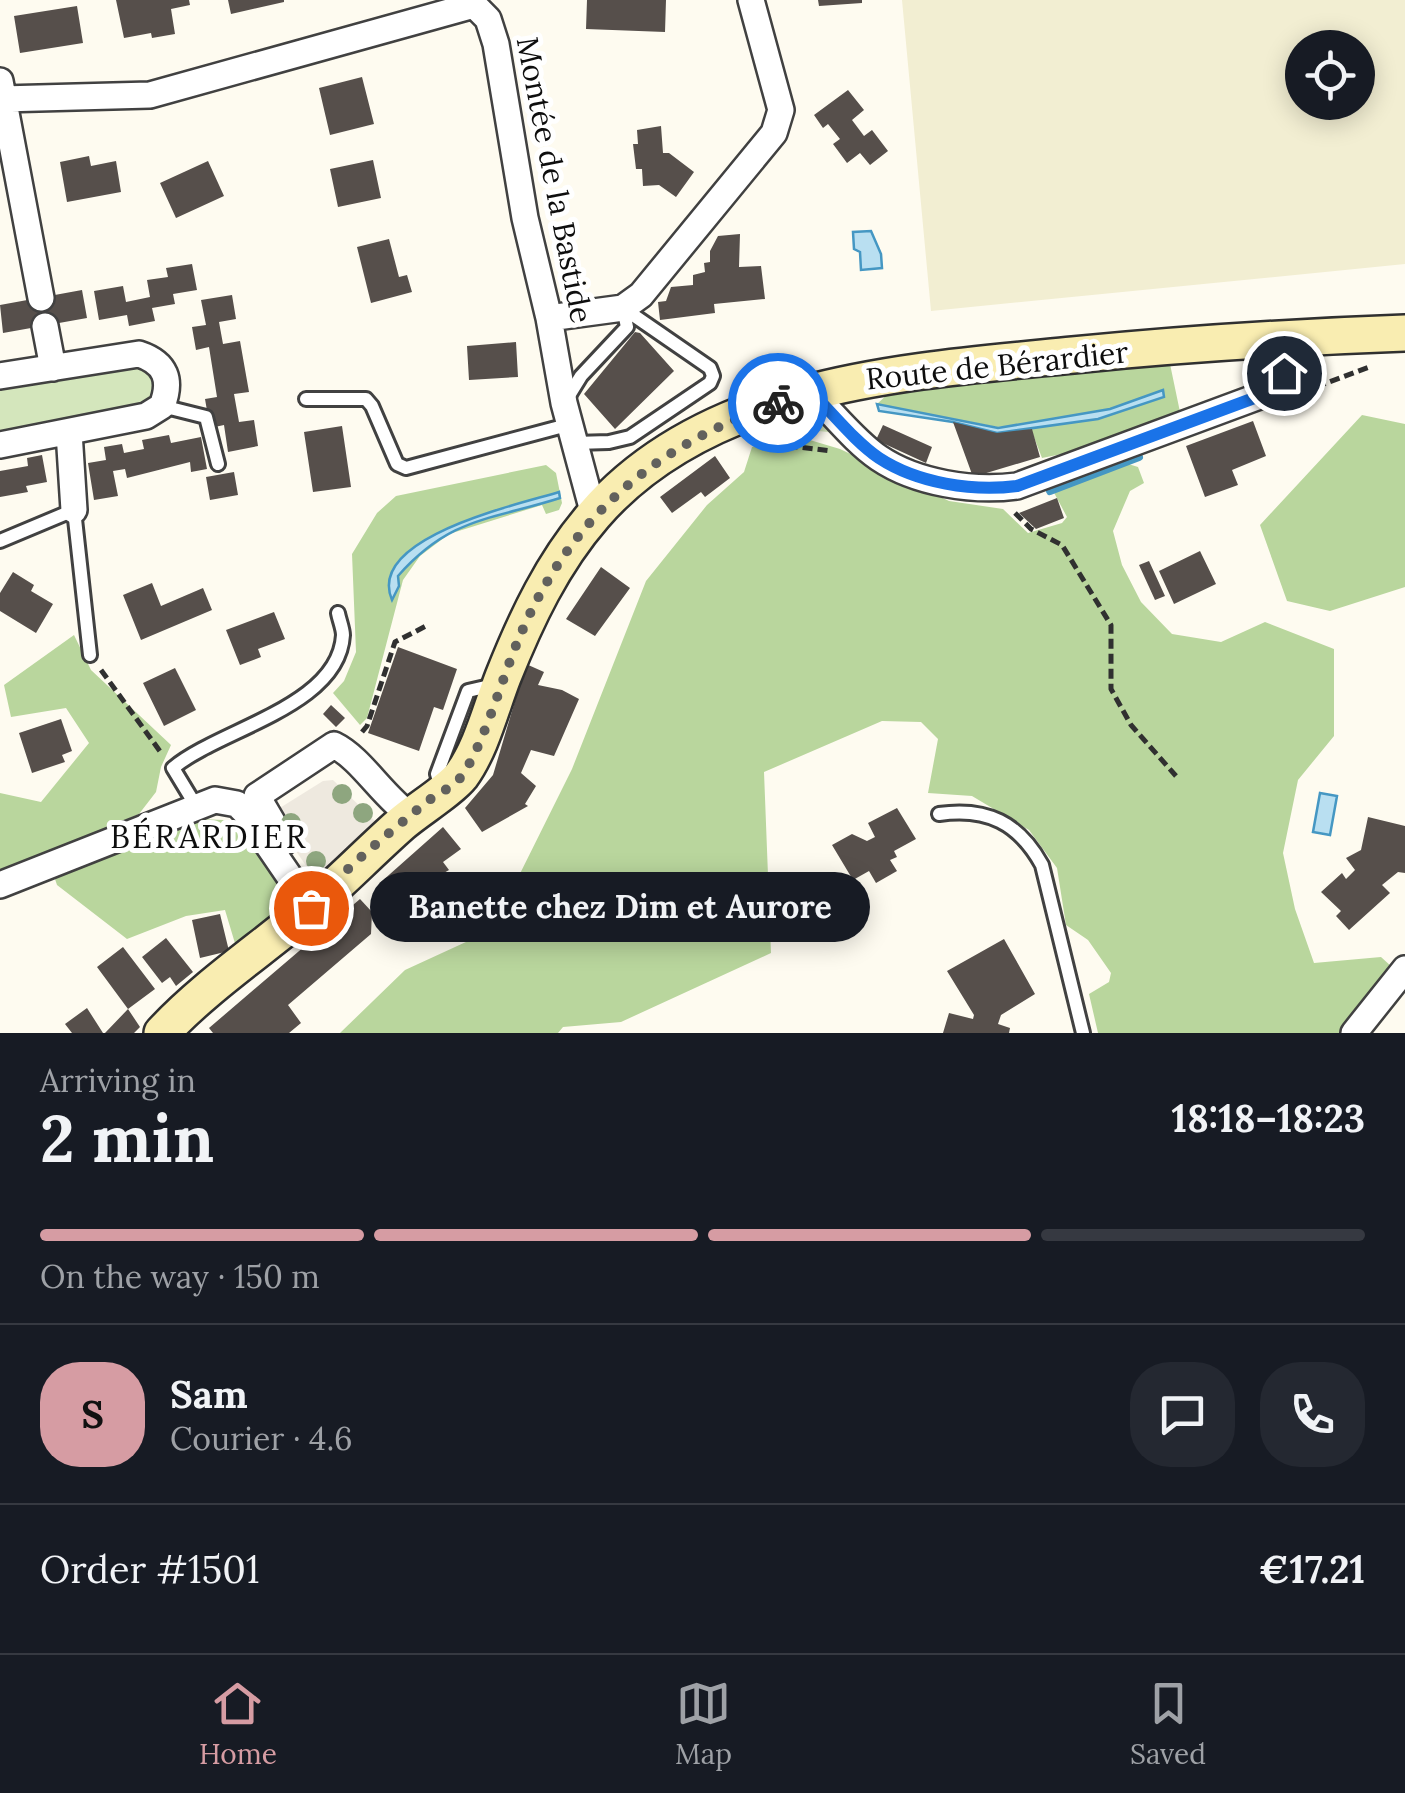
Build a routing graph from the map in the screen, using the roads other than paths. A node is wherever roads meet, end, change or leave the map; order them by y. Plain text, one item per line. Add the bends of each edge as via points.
1 (751, 0) edge
2 (473, 2) edge
3 (1, 90) edge
4 (40, 298) dead end
5 (623, 308) junction
6 (550, 318) junction
7 (45, 326) dead end
8 (1399, 333) edge
9 (1295, 339) junction
10 (53, 368) junction
11 (0, 376) edge
12 (810, 391) junction
13 (306, 399) dead end
14 (162, 406) junction
15 (570, 423) junction
16 (69, 432) junction
17 (0, 445) edge
18 (218, 464) dead end
19 (74, 510) junction
20 (594, 515) junction
21 (0, 541) edge
22 (338, 613) dead end
23 (90, 655) road end
24 (196, 806) junction
25 (939, 814) dead end
26 (410, 816) junction
27 (0, 884) edge
28 (316, 902) junction
29 (1405, 969) edge
30 (162, 1033) edge
31 (1083, 1033) edge
32 (1354, 1033) edge

1 - 5 street via 780,121 641,295
2 - 3 street, Montée de la Bastide via 150,95
2 - 6 street, Montée de la Bastide via 496,44 524,218
3 - 4 street, Montée de la Bastide
5 - 6 street
5 - 15 lane via 627,327 581,376
5 - 15 lane via 710,368 710,383 610,442
6 - 15 street, Montée de la Bastide
7 - 10 street
8 - 9 main road, Route de Bérardier
9 - 12 main road, Route de Bérardier via 955,366
9 - 12 street via 1278,386 1265,394 1017,486 991,489 935,480 878,457
10 - 11 street
10 - 14 street via 127,355 152,358 168,378
12 - 20 main road, Route de Bérardier via 695,436
13 - 15 lane via 366,399 397,464 406,468
14 - 16 street via 146,416
14 - 18 lane via 206,417
15 - 20 street, Montée de la Bastide
16 - 17 street
16 - 19 street
19 - 21 lane
19 - 23 lane
20 - 26 main road, Route de Bérardier via 549,578 460,778
22 - 24 lane via 343,635 334,663 310,693 173,768
24 - 27 street
24 - 28 street via 216,800 237,804
25 - 31 lane via 989,816 1029,842 1042,865
26 - 28 main road, Route de Bérardier
26 - 28 street via 334,745 257,796
28 - 30 main road, Route de Bérardier
29 - 32 street

